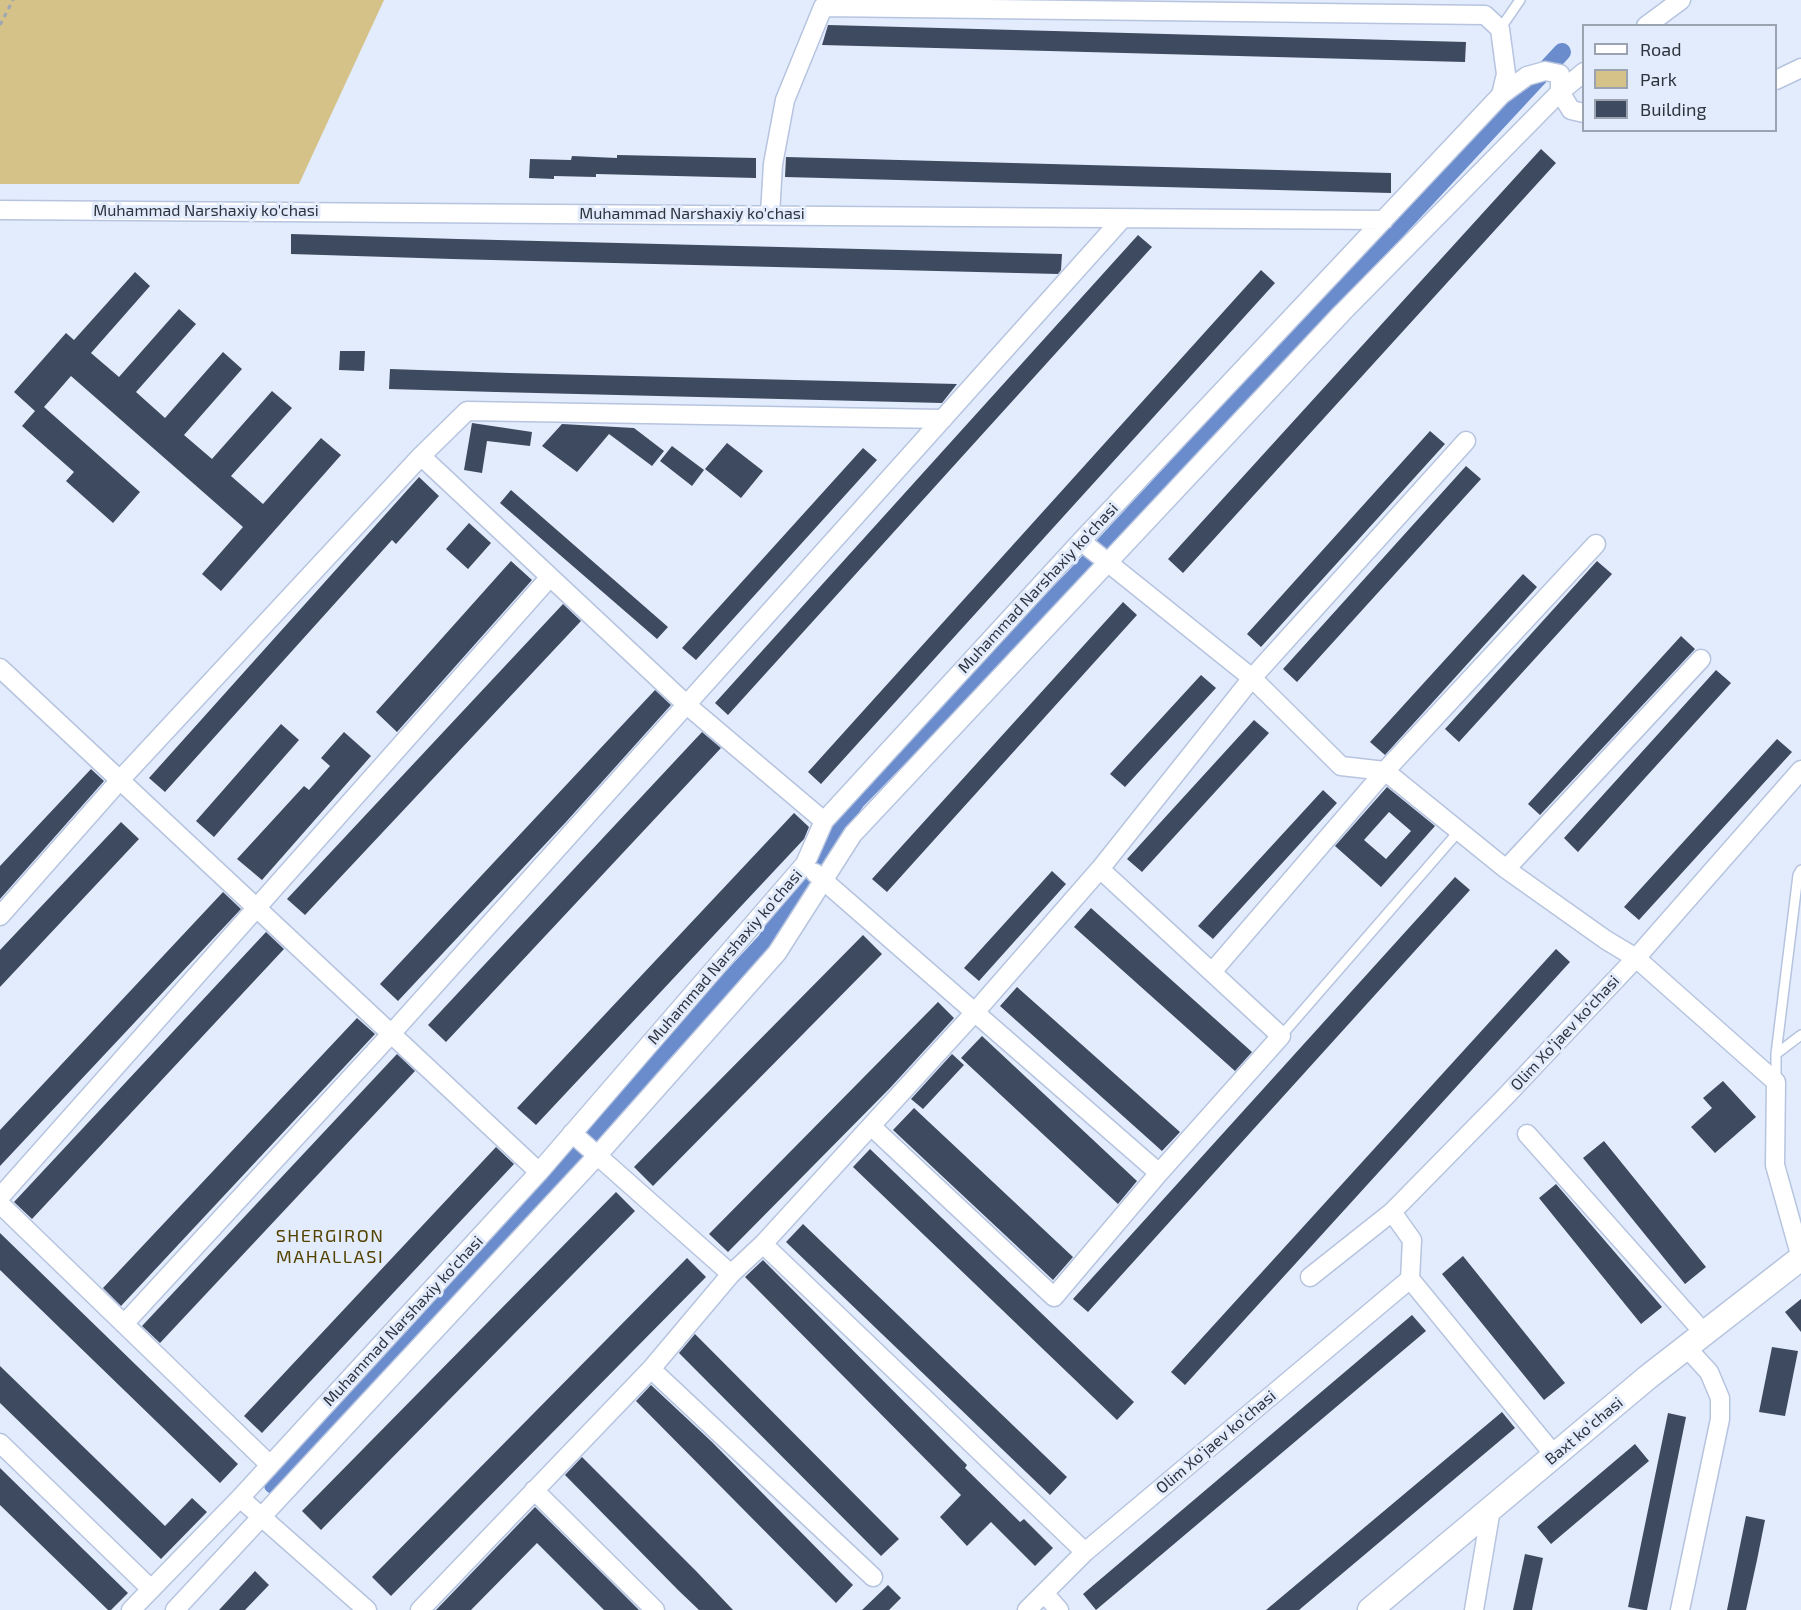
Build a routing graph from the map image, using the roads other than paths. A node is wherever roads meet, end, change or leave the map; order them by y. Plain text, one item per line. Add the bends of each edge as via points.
1 (1520, 0) edge
2 (1681, 0) edge
3 (1649, 24) edge
4 (1500, 29) junction
5 (1801, 68) edge
6 (1582, 74) edge
7 (1777, 80) edge
8 (1560, 92) junction
9 (1501, 95) junction
10 (1582, 113) edge
11 (0, 210) edge
12 (770, 214) junction
13 (1122, 219) junction
14 (1384, 220) junction
15 (943, 419) junction
16 (1466, 441) dead end
17 (421, 456) junction
18 (1081, 541) junction
19 (1596, 544) dead end
20 (1107, 562) junction
21 (550, 577) junction
22 (1701, 659) dead end
23 (0, 668) edge
24 (1252, 678) junction
25 (688, 706) junction
26 (1801, 770) edge
27 (1385, 771) junction
28 (120, 780) junction
29 (824, 821) junction
30 (1459, 831) junction
31 (805, 864) junction
32 (1100, 869) junction
33 (1506, 869) junction
34 (1801, 870) edge
35 (822, 879) junction
36 (256, 908) junction
37 (0, 916) edge
38 (1636, 958) junction
39 (1212, 972) junction
40 (976, 1011) junction
41 (391, 1034) junction
42 (1801, 1035) edge
43 (1281, 1036) junction
44 (1776, 1054) junction
45 (1776, 1082) junction
46 (871, 1126) junction
47 (572, 1133) junction
48 (1527, 1134) dead end
49 (597, 1156) junction
50 (539, 1172) junction
51 (1159, 1173) junction
52 (0, 1197) edge
53 (0, 1204) edge
54 (1392, 1212) junction
55 (763, 1244) junction
56 (1801, 1258) edge
57 (731, 1274) junction
58 (1310, 1277) dead end
59 (1410, 1279) junction
60 (124, 1324) junction
61 (1695, 1340) junction
62 (651, 1369) junction
63 (0, 1443) edge
64 (1555, 1456) junction
65 (270, 1464) junction
66 (534, 1490) junction
67 (240, 1498) junction
68 (1491, 1509) junction
69 (263, 1518) junction
70 (1085, 1552) junction
71 (873, 1577) dead end
72 (151, 1589) junction
73 (1044, 1593) junction
74 (131, 1610) edge
75 (175, 1610) edge
76 (367, 1610) edge
77 (420, 1610) edge
78 (654, 1610) edge
79 (1027, 1610) edge
80 (1059, 1610) edge
81 (1371, 1610) edge
82 (1474, 1610) edge
83 (1680, 1610) edge

1 - 4 lane
2 - 3 street
4 - 9 street via 1506,74
4 - 12 street via 1485,15 823,8 785,100 772,164
5 - 7 street
6 - 8 street
8 - 9 street, Muhammad Narshaxiy ko'chasi via 1560,74 1545,71 1527,76
8 - 10 street via 1571,110
8 - 20 street via 1342,313
9 - 14 street, Muhammad Narshaxiy ko'chasi
11 - 12 street, Muhammad Narshaxiy ko'chasi
12 - 13 street, Muhammad Narshaxiy ko'chasi
13 - 14 street, Muhammad Narshaxiy ko'chasi
13 - 15 street
14 - 18 street, Muhammad Narshaxiy ko'chasi
15 - 17 street via 467,411
15 - 25 street
16 - 24 street
17 - 21 street
17 - 28 street
18 - 20 street
18 - 29 street, Muhammad Narshaxiy ko'chasi
19 - 27 street
20 - 24 street
20 - 35 street via 853,834
21 - 25 street
21 - 36 street
22 - 33 street
23 - 28 street
24 - 27 street via 1341,766
24 - 32 street
25 - 29 street
25 - 41 street
26 - 38 street, Olim Xoʻjaev ko'chasi
27 - 30 street
27 - 39 street
28 - 36 street
28 - 37 street
29 - 31 street, Muhammad Narshaxiy ko'chasi
30 - 33 street
30 - 43 lane
31 - 35 street
31 - 47 street, Muhammad Narshaxiy ko'chasi
32 - 39 street
32 - 40 street
33 - 38 street
34 - 44 lane
35 - 40 street
35 - 49 street via 777,953
36 - 41 street
36 - 52 street
38 - 45 street
38 - 54 street, Olim Xoʻjaev ko'chasi
39 - 43 street
40 - 46 street
40 - 51 street
41 - 50 street
41 - 60 street
42 - 44 lane
43 - 51 street
44 - 45 lane
45 - 56 street via 1775,1165
46 - 51 street via 1054,1297
46 - 55 street
47 - 49 street
47 - 50 street, Muhammad Narshaxiy ko'chasi
48 - 61 street
49 - 57 street
49 - 69 street
50 - 65 street, Muhammad Narshaxiy ko'chasi
53 - 60 street
54 - 58 street, Olim Xoʻjaev ko'chasi
54 - 59 street via 1412,1240
55 - 57 street
55 - 70 street
56 - 61 main road, Baxt koʻchasi
57 - 62 street
59 - 64 street
59 - 70 street, Olim Xoʻjaev ko'chasi
60 - 65 street
61 - 64 main road, Baxt koʻchasi
61 - 83 street via 1720,1398 1720,1419
62 - 66 street
62 - 71 street
63 - 72 street
64 - 68 main road, Baxt koʻchasi
65 - 67 street, Muhammad Narshaxiy ko'chasi
66 - 77 street
66 - 78 street
67 - 69 street
67 - 72 street, Muhammad Narshaxiy ko'chasi
68 - 81 main road, Baxt koʻchasi
68 - 82 street
69 - 75 street
69 - 76 street
70 - 73 street, Olim Xoʻjaev ko'chasi
72 - 74 street, Muhammad Narshaxiy ko'chasi
73 - 79 street, Olim Xoʻjaev ko'chasi
73 - 80 street

